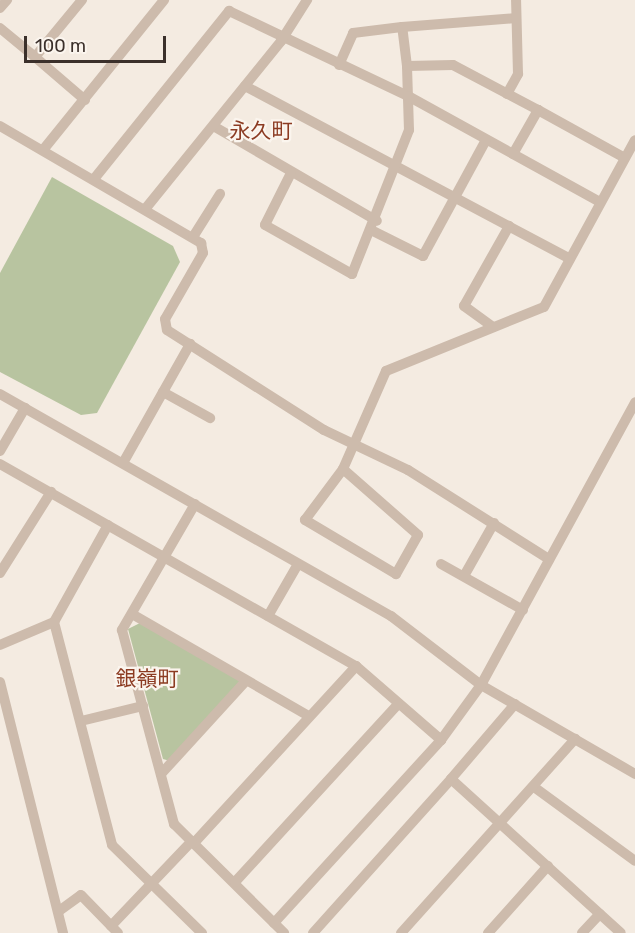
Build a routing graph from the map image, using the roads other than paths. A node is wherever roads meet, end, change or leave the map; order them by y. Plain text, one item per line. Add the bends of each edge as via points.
1 (7, 0) edge
2 (82, 0) edge
3 (164, 0) edge
4 (232, 0) edge
5 (307, 0) edge
6 (516, 0) edge
7 (0, 8) edge
8 (230, 12) junction
9 (516, 18) junction
10 (402, 27) junction
11 (0, 28) edge
12 (281, 41) junction
13 (35, 57) junction
14 (339, 65) junction
15 (408, 66) junction
16 (245, 86) junction
17 (507, 94) junction
18 (408, 96) junction
19 (85, 99) junction
20 (537, 110) junction
21 (0, 126) edge
22 (215, 127) junction
23 (486, 140) junction
24 (635, 140) edge
25 (44, 150) junction
26 (513, 154) junction
27 (625, 158) junction
28 (396, 163) junction
29 (291, 173) junction
30 (94, 178) junction
31 (220, 194) dead end
32 (455, 196) junction
33 (600, 202) junction
34 (146, 208) junction
35 (375, 226) junction
36 (509, 226) junction
37 (193, 237) junction
38 (570, 259) junction
39 (493, 327) junction
40 (190, 344) junction
41 (163, 392) junction
42 (0, 394) edge
43 (635, 402) edge
44 (25, 408) junction
45 (210, 418) dead end
46 (353, 444) junction
47 (0, 450) edge
48 (123, 463) junction
49 (0, 464) edge
50 (343, 469) junction
51 (51, 492) junction
52 (195, 504) junction
53 (494, 523) junction
54 (108, 525) junction
55 (164, 557) junction
56 (549, 559) junction
57 (298, 564) junction
58 (441, 564) dead end
59 (0, 573) edge
60 (464, 576) junction
61 (523, 610) junction
62 (132, 614) junction
63 (268, 616) junction
64 (54, 622) junction
65 (1, 643) edge
66 (356, 666) junction
67 (246, 681) junction
68 (0, 684) edge
69 (481, 685) junction
70 (398, 704) junction
71 (515, 704) junction
72 (143, 706) junction
73 (309, 716) junction
74 (81, 721) junction
75 (575, 739) junction
76 (441, 740) junction
77 (161, 774) junction
78 (635, 774) edge
79 (452, 779) junction
80 (534, 787) junction
81 (500, 822) junction
82 (193, 842) junction
83 (635, 861) edge
84 (548, 866) junction
85 (235, 882) junction
86 (152, 884) junction
87 (59, 911) junction
88 (600, 914) junction
89 (274, 922) junction
90 (115, 929) edge
91 (63, 933) edge
92 (202, 933) edge
93 (284, 933) edge
94 (313, 933) edge
95 (401, 933) edge
96 (488, 933) edge
97 (582, 933) edge
98 (621, 933) edge

1 - 7 street
2 - 13 street
3 - 19 street
4 - 8 street
5 - 12 street
6 - 9 street
8 - 12 street
8 - 30 street
9 - 10 street
9 - 17 street via 518,74
10 - 14 street via 353,33
10 - 15 street
11 - 13 street
12 - 14 street
12 - 16 street
13 - 19 street
14 - 18 street
15 - 17 street via 453,65
15 - 18 street
16 - 22 street
16 - 28 street
17 - 20 street
18 - 23 street
18 - 28 street via 409,130
19 - 25 street
20 - 26 street
20 - 27 street
21 - 25 street
22 - 29 street
22 - 34 street
23 - 26 street
23 - 32 street
24 - 27 street
25 - 30 street
26 - 33 street
27 - 33 street
28 - 32 street
28 - 35 street
29 - 35 street
29 - 35 street via 265,225 352,274
30 - 34 street
31 - 37 street
32 - 35 street via 423,256
32 - 36 street
33 - 38 street
34 - 37 street
36 - 38 street
36 - 39 street via 465,306
37 - 40 street via 203,253 165,320 168,330
38 - 39 street via 544,307
39 - 46 street via 386,371
40 - 41 street
40 - 46 street
41 - 45 street
41 - 48 street
42 - 44 street
43 - 56 street
44 - 47 street
44 - 48 street
46 - 50 street
46 - 53 street
48 - 52 street
49 - 51 street
50 - 50 street via 305,520 396,574 418,535
51 - 54 street
51 - 59 street
52 - 55 street
52 - 57 street
53 - 56 street
53 - 60 street
54 - 55 street
54 - 64 street
55 - 62 street
55 - 63 street
56 - 61 street
57 - 63 street
57 - 69 street via 391,616
58 - 60 street
60 - 61 street
61 - 69 street
62 - 67 street
62 - 72 street via 122,630
63 - 66 street
64 - 65 street
64 - 74 street
66 - 70 street
66 - 73 street
67 - 73 street
67 - 77 street
68 - 87 street
69 - 71 street
69 - 76 street
70 - 76 street
70 - 85 street
71 - 75 street
71 - 79 street
72 - 74 street
72 - 77 street
73 - 82 street
74 - 86 street via 112,845
75 - 78 street
75 - 80 street
76 - 89 street
77 - 82 street via 174,824
79 - 81 street
79 - 94 street
80 - 81 street
80 - 83 street
81 - 84 street
81 - 95 street
82 - 85 street
82 - 86 street
84 - 88 street
84 - 96 street
85 - 89 street
86 - 90 street
86 - 92 street
87 - 90 street via 81,895
87 - 91 street
88 - 97 street
88 - 98 street
89 - 93 street

